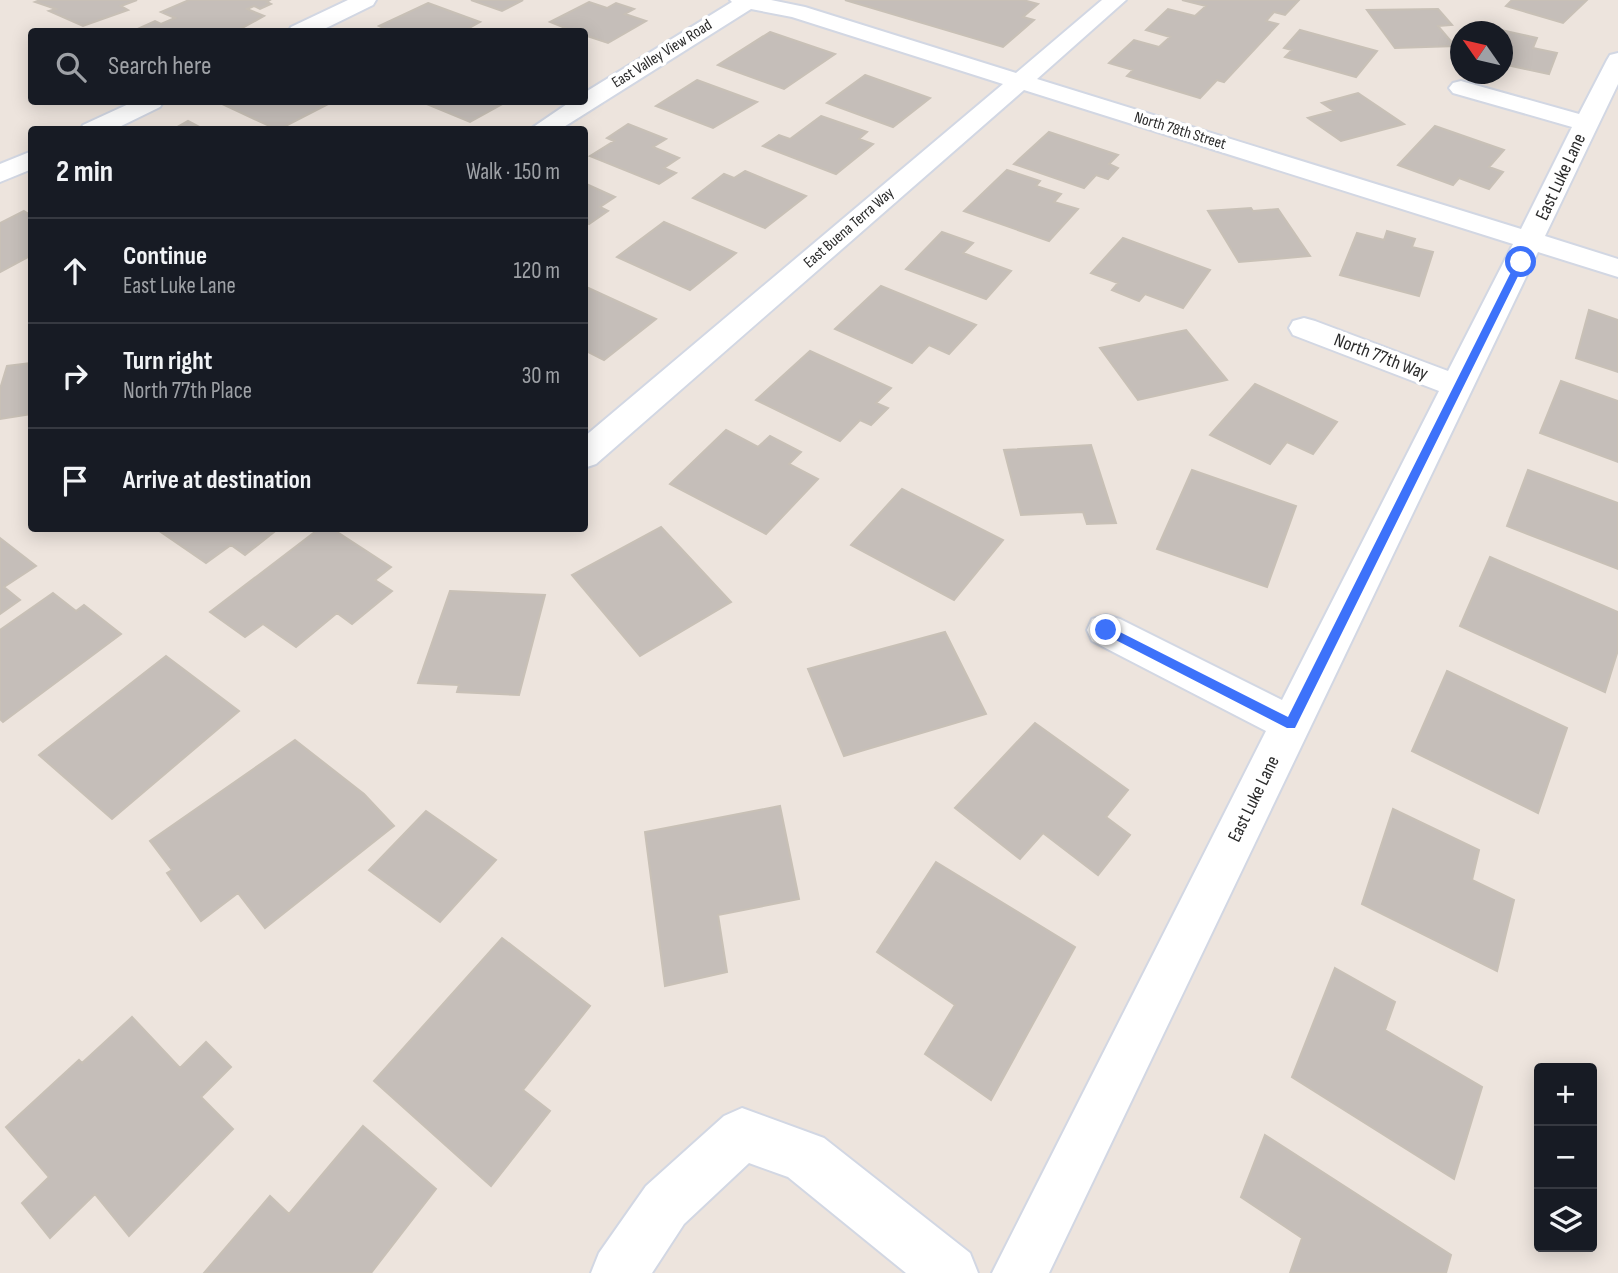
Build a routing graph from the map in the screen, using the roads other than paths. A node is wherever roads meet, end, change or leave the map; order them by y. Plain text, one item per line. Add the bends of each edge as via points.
1 (365, 0) edge
2 (1114, 0) edge
3 (745, 1) edge
4 (307, 28) edge
5 (1618, 60) edge
6 (1020, 80) junction
7 (1461, 88) dead end
8 (588, 100) edge
9 (145, 105) edge
10 (581, 105) edge
11 (1587, 124) junction
12 (100, 126) edge
13 (547, 126) edge
14 (1531, 240) junction
15 (1618, 268) edge
16 (1304, 328) dead end
17 (1457, 386) junction
18 (588, 453) edge
19 (1106, 630) dead end
20 (1291, 724) junction
21 (619, 1273) edge
22 (950, 1273) edge
23 (1020, 1273) edge

1 - 4 street
2 - 6 street, East Buena Terra Way
3 - 6 street, North 78th Street via 797,12
3 - 8 street, East Valley View Road
5 - 11 street, East Luke Lane
6 - 14 street, North 78th Street
6 - 18 street, East Buena Terra Way
7 - 11 street
9 - 12 street
10 - 13 street, East Valley View Road
11 - 14 street, East Luke Lane
14 - 15 street, North 78th Street
14 - 17 street, East Luke Lane
16 - 17 street, North 77th Way
17 - 20 street, East Luke Lane
19 - 20 street
20 - 23 street, East Luke Lane
21 - 22 street via 665,1205 742,1134 805,1157

